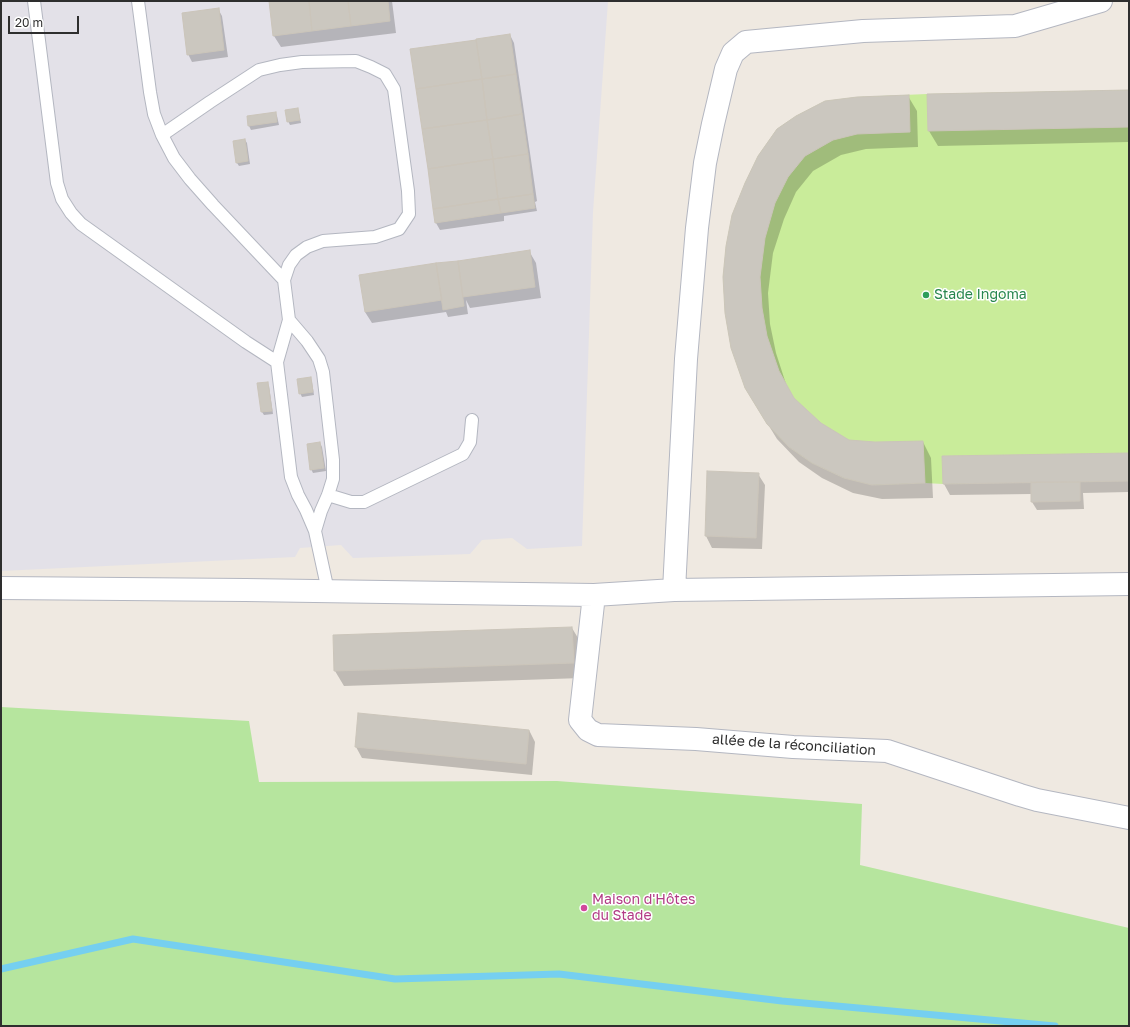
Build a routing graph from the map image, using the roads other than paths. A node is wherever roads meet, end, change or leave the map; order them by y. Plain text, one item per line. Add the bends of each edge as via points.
1 (34, 1) edge
2 (138, 1) edge
3 (1102, 1) edge
4 (162, 135) junction
5 (284, 280) junction
6 (289, 320) junction
7 (277, 362) junction
8 (472, 420) dead end
9 (328, 494) junction
10 (315, 531) junction
11 (1129, 584) edge
12 (1, 588) edge
13 (674, 590) junction
14 (328, 591) junction
15 (594, 595) junction
16 (1129, 818) edge

1 - 7 lane via 57,184 70,213 81,224
2 - 4 lane via 150,92 154,114
3 - 13 street via 1015,26 921,28 746,42 733,52 712,124 696,228 686,359
4 - 5 lane via 174,158 190,179
4 - 5 lane via 259,70 302,62 356,62 386,74 394,89 409,214 399,229 375,237 322,241 307,247 289,265
5 - 6 lane
6 - 7 lane
6 - 9 lane via 307,341 323,372 333,460 333,479
7 - 10 lane via 291,478
8 - 9 lane via 470,442 463,454 364,502 351,502
9 - 10 lane
10 - 14 lane
11 - 13 street
12 - 14 street
13 - 15 street
14 - 15 street
15 - 16 street, allée de la réconciliation via 580,720 588,730 598,735 887,751 1020,795

